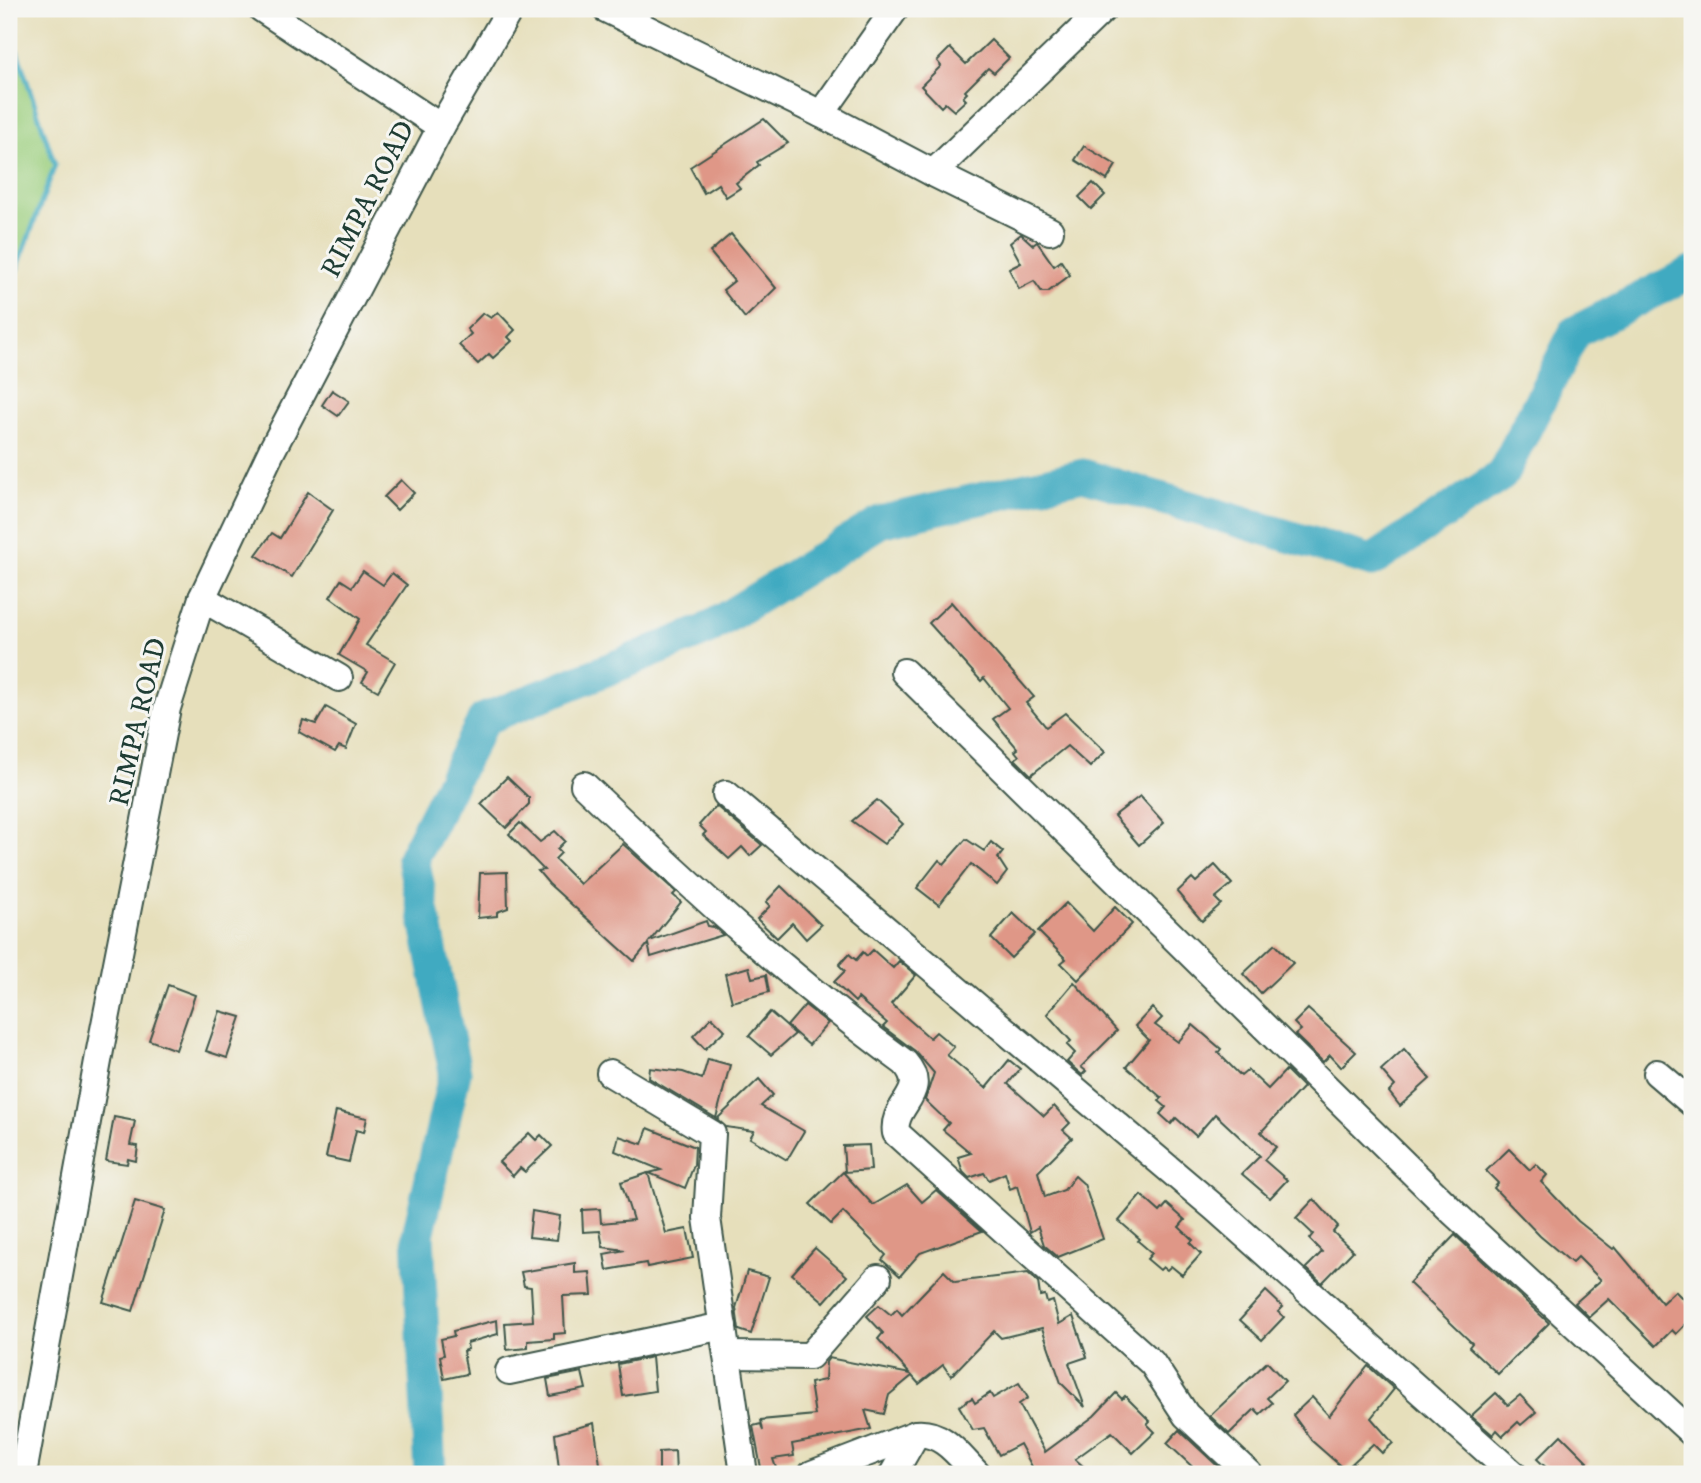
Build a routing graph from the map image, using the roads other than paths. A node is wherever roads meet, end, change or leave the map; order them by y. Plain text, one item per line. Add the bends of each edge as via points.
1 (510, 9) edge
2 (606, 9) edge
3 (895, 9) edge
4 (1103, 9) edge
5 (279, 13) edge
6 (821, 114) junction
7 (441, 127) junction
8 (933, 173) junction
9 (1050, 231) dead end
10 (202, 598) junction
11 (904, 672) dead end
12 (339, 678) dead end
13 (584, 785) dead end
14 (726, 794) dead end
15 (610, 1073) dead end
16 (1657, 1073) dead end
17 (1692, 1103) edge
18 (878, 1278) dead end
19 (723, 1326) junction
20 (727, 1355) junction
21 (509, 1371) dead end
22 (1692, 1433) edge
23 (916, 1434) junction
24 (18, 1437) edge
25 (23, 1474) edge
26 (744, 1474) edge
27 (812, 1474) edge
28 (893, 1474) edge
29 (977, 1474) edge
30 (1249, 1474) edge
31 (1513, 1474) edge

1 - 7 street, RIMPA ROAD
2 - 6 street
3 - 6 street
4 - 8 street
5 - 7 street
6 - 8 street
7 - 10 street, RIMPA ROAD via 272,450
8 - 9 street
10 - 12 street
10 - 24 street, RIMPA ROAD via 167,708
11 - 22 street via 1445,1203
13 - 30 street via 706,902 830,1008 905,1063 915,1083 895,1124 896,1133 1152,1363 1186,1415
14 - 31 street via 1215,1208
15 - 19 street via 712,1134 707,1218
16 - 17 street
18 - 20 street via 810,1356
19 - 20 street
19 - 21 street
20 - 26 street
23 - 27 street
23 - 28 street
23 - 29 street via 930,1432 941,1439
24 - 25 street, RIMPA ROAD

